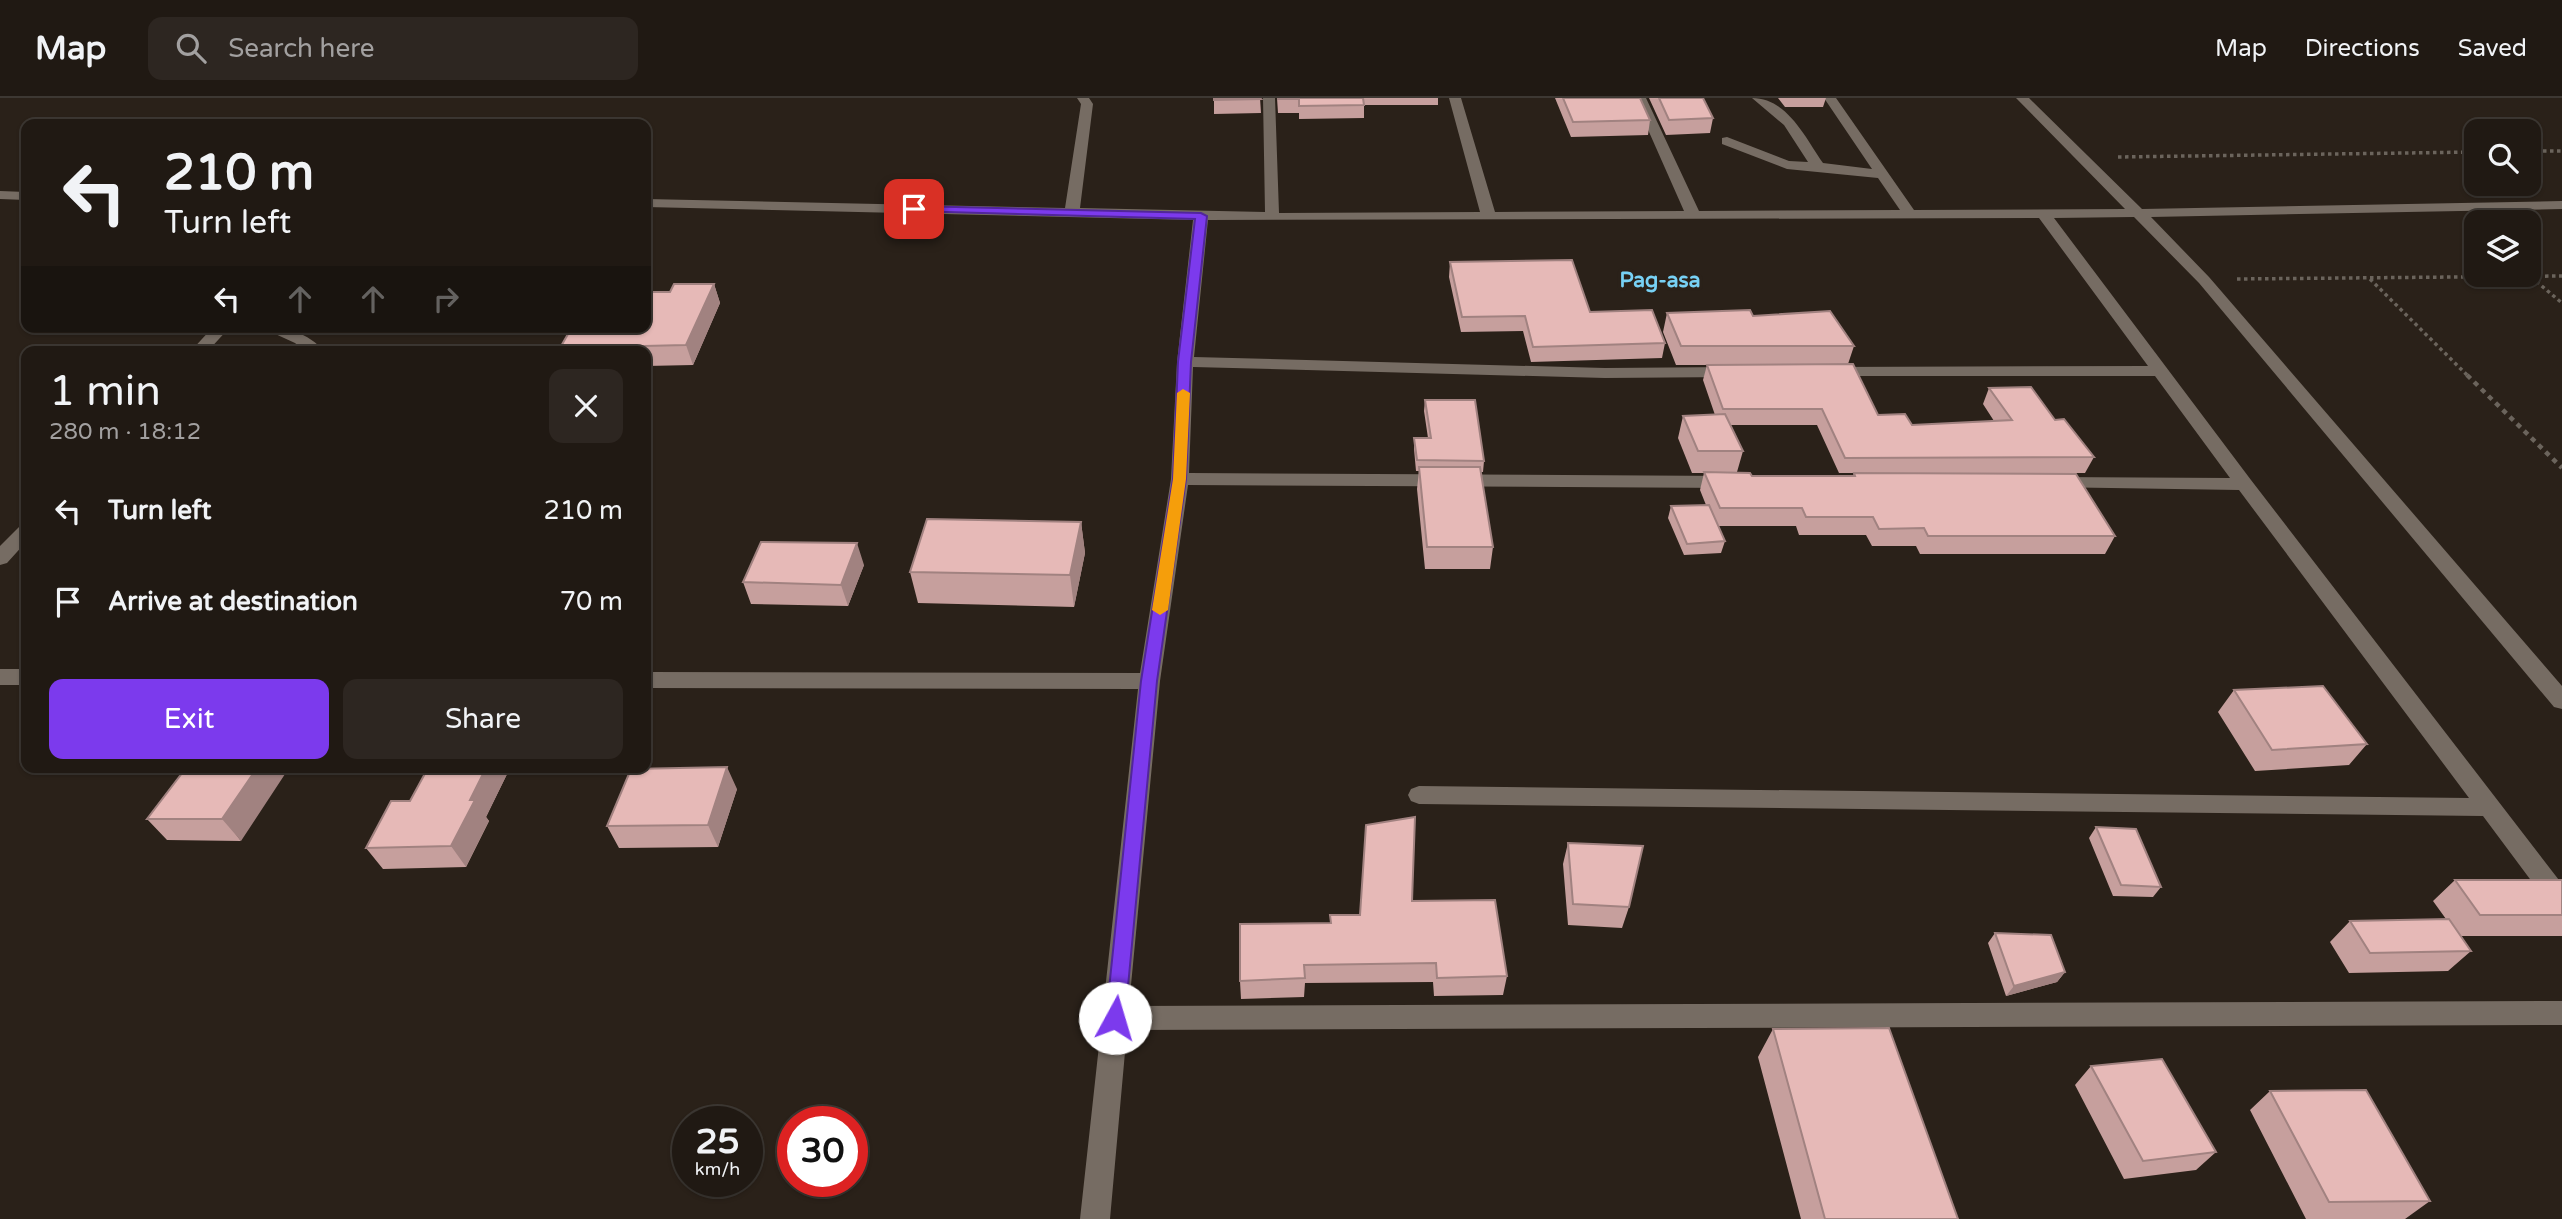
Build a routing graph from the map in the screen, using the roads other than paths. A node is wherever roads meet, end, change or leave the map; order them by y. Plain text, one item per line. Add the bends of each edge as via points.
1 (1083, 98) edge
2 (1269, 98) edge
3 (1455, 98) edge
4 (1640, 98) edge
5 (1758, 98) edge
6 (1830, 98) edge
7 (2022, 98) edge
8 (1727, 141) dead end
9 (1818, 167) junction
10 (1882, 174) junction
11 (0, 195) edge
12 (21, 196) edge
13 (651, 203) edge
14 (2562, 205) edge
15 (1072, 213) junction
16 (2043, 213) junction
17 (2141, 213) junction
18 (1488, 214) junction
19 (1693, 214) junction
20 (1910, 214) junction
21 (1201, 216) junction
22 (1272, 217) junction
23 (216, 333) edge
24 (283, 333) edge
25 (204, 346) edge
26 (309, 346) edge
27 (1185, 362) junction
28 (2161, 371) junction
29 (1744, 372) edge
30 (1813, 372) edge
31 (1180, 479) junction
32 (1746, 482) edge
33 (2036, 483) edge
34 (2244, 484) junction
35 (21, 536) edge
36 (0, 558) edge
37 (0, 677) edge
38 (21, 677) edge
39 (651, 680) edge
40 (1149, 681) junction
41 (2562, 701) edge
42 (1419, 795) dead end
43 (2489, 807) junction
44 (2562, 903) edge
45 (2562, 1013) edge
46 (1115, 1018) junction
47 (1095, 1219) edge

1 - 15 street via 1087,104
2 - 22 street
3 - 18 street
4 - 19 street
5 - 9 street via 1789,122
6 - 10 street
7 - 17 street via 2079,158
8 - 9 street via 1787,164
9 - 10 street
10 - 20 street
11 - 12 street
13 - 15 street
14 - 17 street
15 - 21 street
16 - 17 street
16 - 20 street
16 - 28 street
17 - 41 street via 2204,280
18 - 19 street
18 - 22 street
19 - 20 street
21 - 22 street
21 - 27 street
23 - 25 street
24 - 26 street
27 - 29 street
27 - 31 street
28 - 30 street
28 - 34 street
31 - 32 street
31 - 40 street
33 - 34 street
34 - 43 street
35 - 36 street
37 - 38 street
39 - 40 street
40 - 46 street
42 - 43 street
43 - 44 street
45 - 46 street
46 - 47 street

